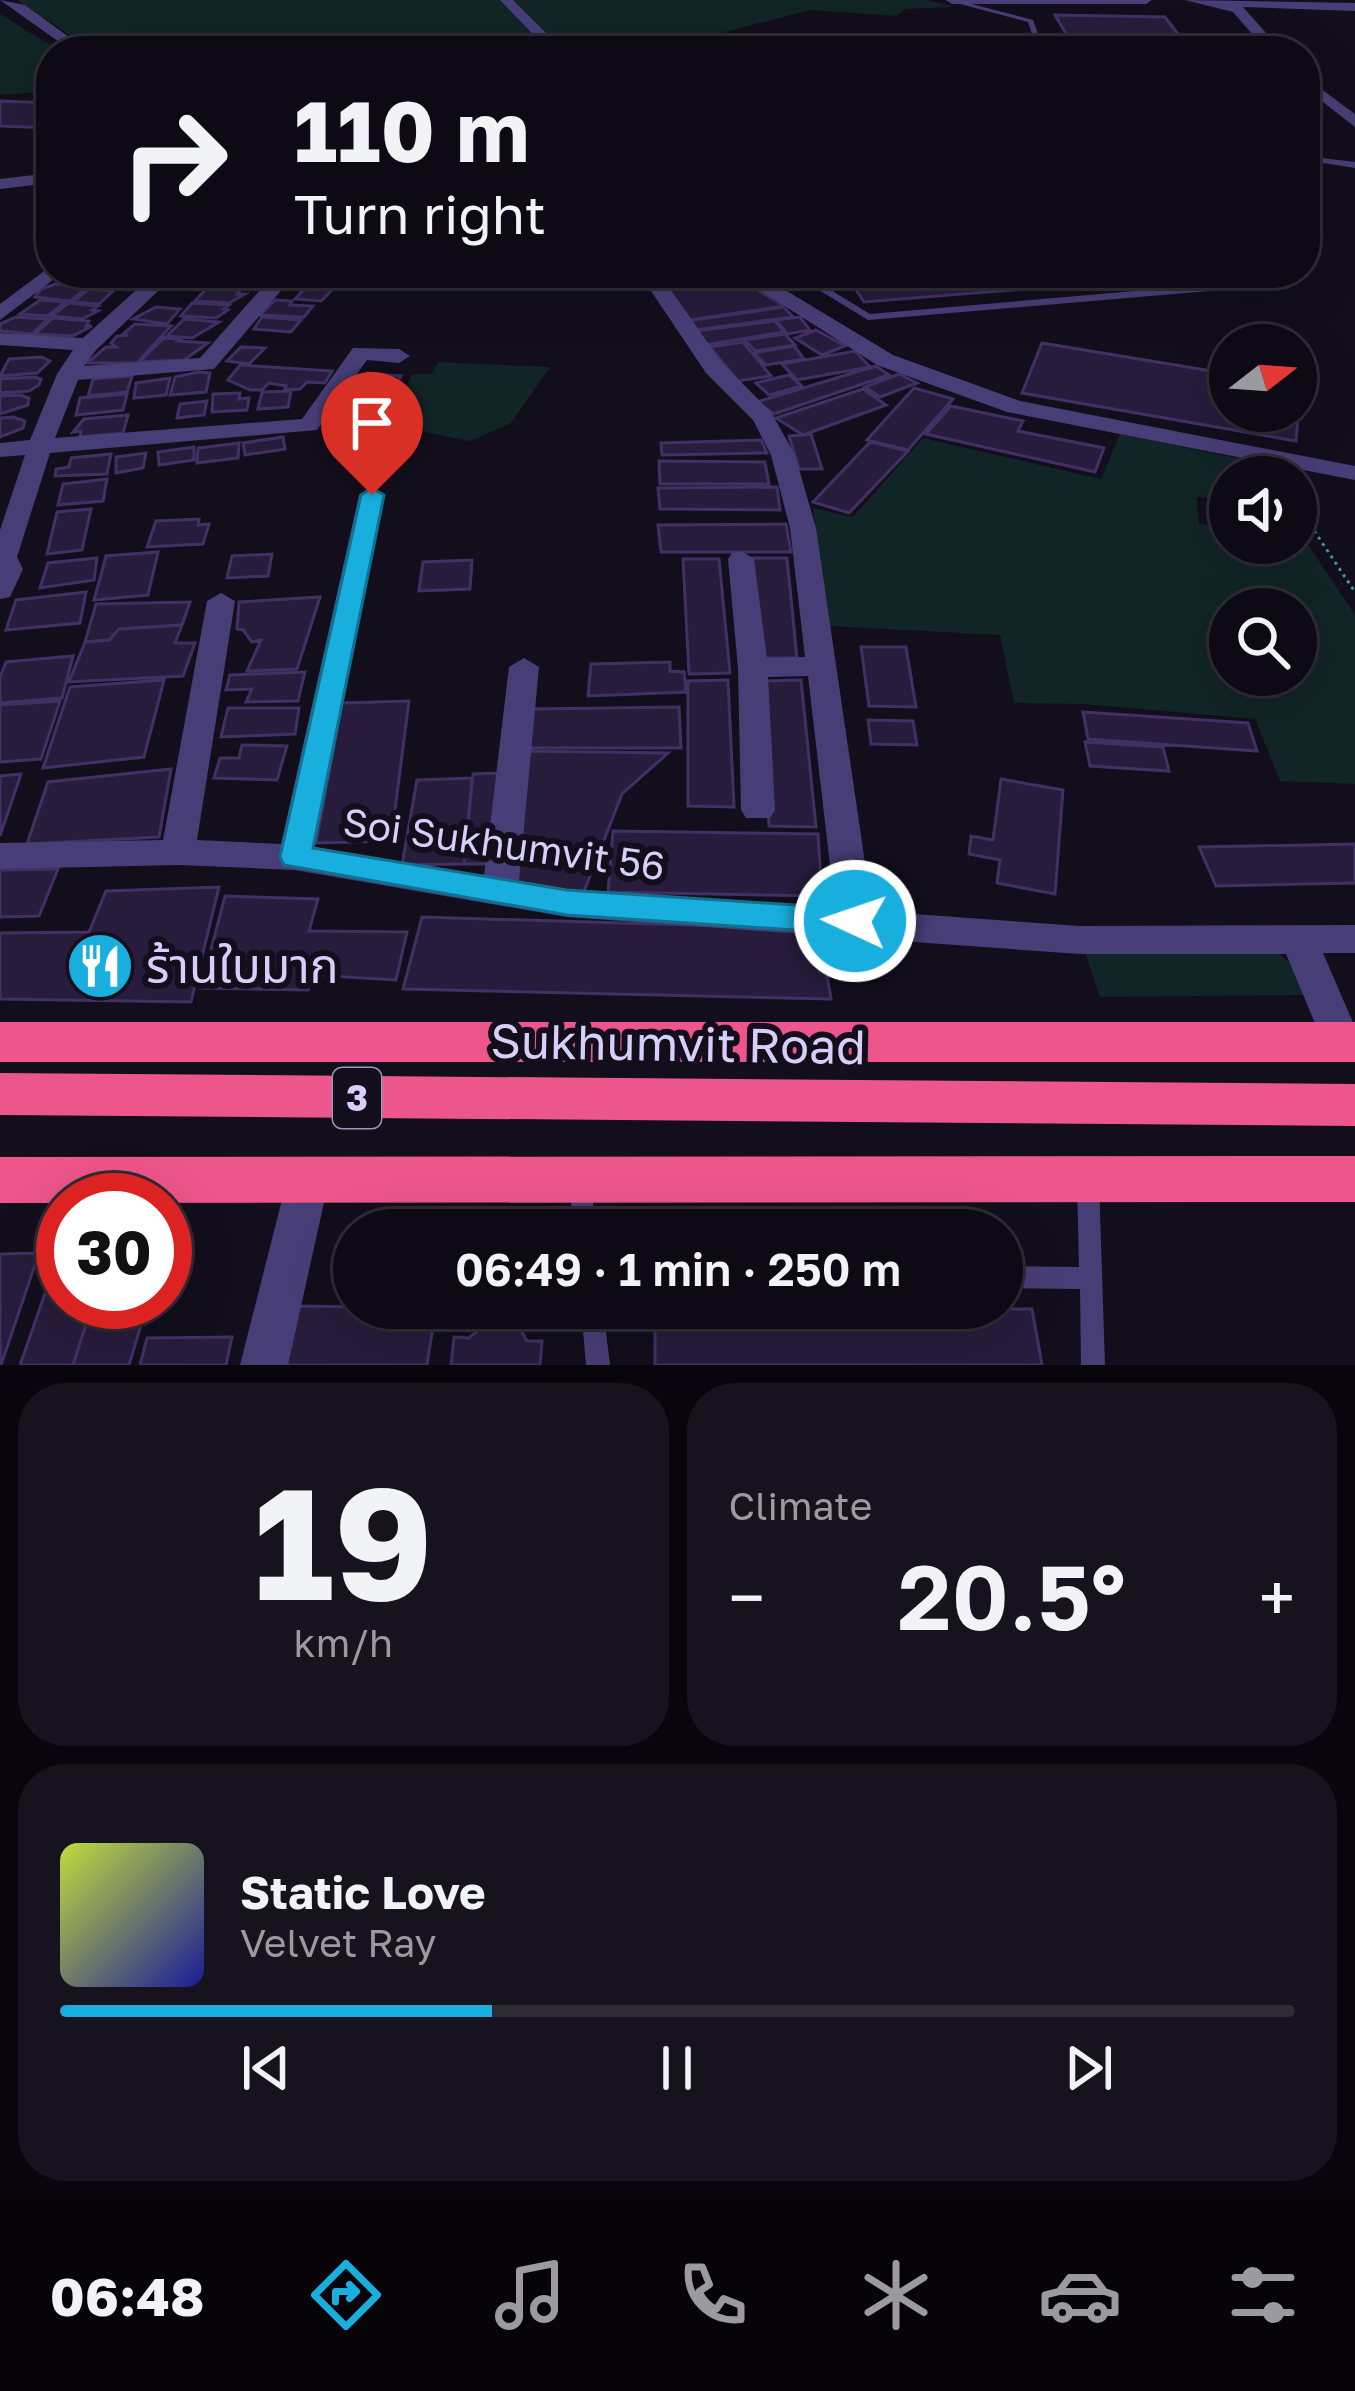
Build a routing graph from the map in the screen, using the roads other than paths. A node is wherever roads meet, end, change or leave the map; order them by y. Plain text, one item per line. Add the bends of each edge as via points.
1 (2, 0) edge
2 (506, 0) edge
3 (950, 0) edge
4 (1146, 0) edge
5 (1191, 0) edge
6 (1221, 3) junction
7 (1355, 7) edge
8 (60, 36) edge
9 (542, 36) edge
10 (1036, 36) edge
11 (1261, 36) edge
12 (1320, 92) edge
13 (1352, 117) edge
14 (1320, 160) edge
15 (1355, 165) edge
16 (36, 180) edge
17 (0, 184) edge
18 (36, 284) edge
19 (151, 288) edge
20 (273, 288) edge
21 (658, 288) edge
22 (766, 288) edge
23 (821, 288) edge
24 (1209, 288) edge
25 (0, 314) edge
26 (0, 339) edge
27 (88, 345) junction
28 (399, 356) dead end
29 (68, 374) junction
30 (42, 447) junction
31 (0, 450) edge
32 (1355, 473) edge
33 (372, 495) dead end
34 (2, 558) edge
35 (741, 559) dead end
36 (0, 591) edge
37 (221, 601) dead end
38 (823, 666) junction
39 (524, 667) dead end
40 (753, 668) junction
41 (758, 810) dead end
42 (178, 853) junction
43 (0, 856) edge
44 (295, 857) junction
45 (500, 892) junction
46 (855, 921) junction
47 (1298, 939) junction
48 (1355, 939) edge
49 (0, 1042) edge
50 (1349, 1042) edge
51 (0, 1094) edge
52 (1355, 1105) edge
53 (1088, 1179) junction
54 (1355, 1179) edge
55 (0, 1180) edge
56 (308, 1180) junction
57 (580, 1180) junction
58 (583, 1209) edge
59 (1023, 1277) edge
60 (1091, 1278) junction
61 (594, 1329) edge
62 (264, 1365) edge
63 (598, 1365) edge
64 (1094, 1365) edge

1 - 8 street
2 - 9 street
3 - 4 street
3 - 10 lane via 1031,22
5 - 6 street
6 - 7 street
6 - 11 street
12 - 13 street
14 - 15 lane
16 - 17 street
18 - 25 street
19 - 27 street
20 - 29 street via 206,364
21 - 38 street via 775,435 802,528
22 - 32 street via 885,361 1015,407
23 - 24 lane via 868,317
26 - 27 street
27 - 29 street
28 - 30 street via 362,353 309,425
29 - 30 street
30 - 31 street
30 - 34 street
33 - 44 street
34 - 36 street via 9,569
35 - 40 street
37 - 42 street
38 - 40 street
38 - 46 street
39 - 45 street
40 - 41 street
42 - 43 street, Soi Sukhumvit 56
42 - 44 street, Soi Sukhumvit 56
44 - 45 street, Soi Sukhumvit 56
45 - 46 street, Soi Sukhumvit 56
46 - 47 street, Soi Sukhumvit 56 via 1080,940
47 - 48 street, Soi Sukhumvit 56
47 - 50 street
49 - 50 highway, Sukhumvit Road
51 - 52 highway, Sukhumvit Road / 3
53 - 54 highway, 3
53 - 57 highway, 3
53 - 60 lane
55 - 56 highway, 3
56 - 57 highway, 3
56 - 62 street
57 - 58 lane
59 - 60 lane
60 - 64 lane
61 - 63 lane

